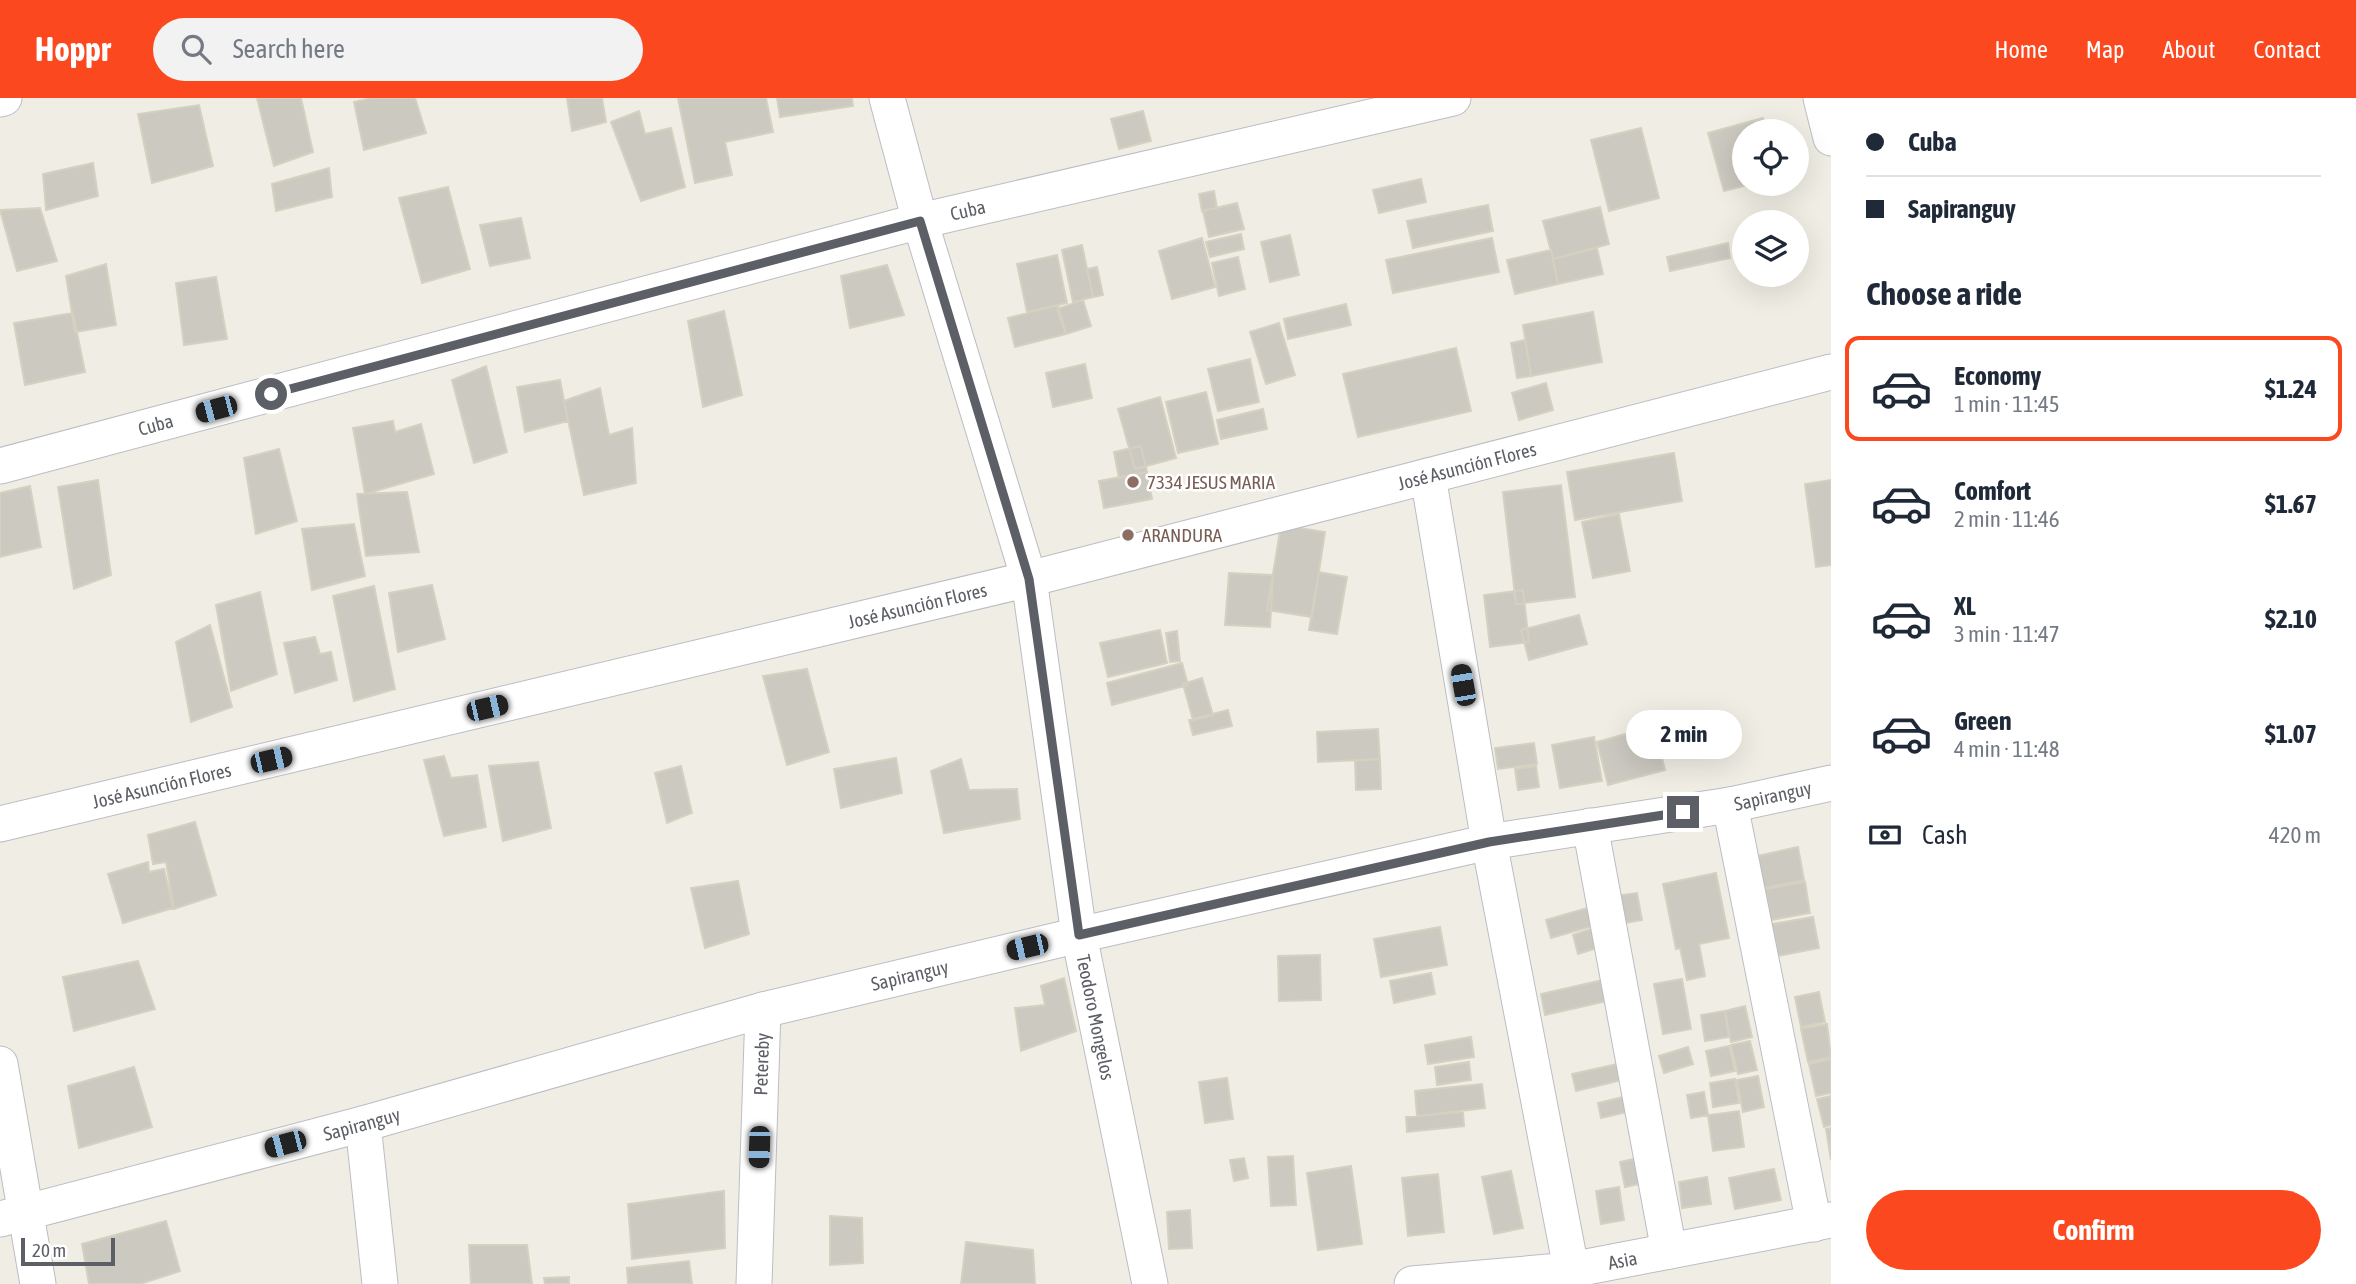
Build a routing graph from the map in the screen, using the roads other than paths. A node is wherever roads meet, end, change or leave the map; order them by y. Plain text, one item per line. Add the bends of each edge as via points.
1 (887, 98) edge
2 (1453, 98) edge
3 (1821, 98) edge
4 (1831, 138) edge
5 (920, 221) junction
6 (1831, 372) edge
7 (0, 467) edge
8 (1428, 476) junction
9 (1029, 579) junction
10 (1831, 783) edge
11 (1730, 805) junction
12 (0, 824) edge
13 (1590, 826) junction
14 (1489, 842) junction
15 (1079, 935) junction
16 (763, 1010) junction
17 (0, 1064) edge
18 (363, 1124) junction
19 (13, 1216) edge
20 (1823, 1222) edge
21 (1669, 1251) junction
22 (1573, 1277) edge
23 (38, 1284) edge
24 (380, 1284) edge
25 (754, 1284) edge
26 (1150, 1284) edge
27 (1412, 1284) edge

1 - 5 street, Teodoro Mongelos
2 - 5 street, Cuba
3 - 4 street
5 - 7 street, Cuba
5 - 9 street, Teodoro Mongelos
6 - 8 street, José Asunción Flores
8 - 9 street, José Asunción Flores
8 - 14 street
9 - 12 street, José Asunción Flores
9 - 15 street, Teodoro Mongelos
10 - 11 street, Sapiranguy
11 - 13 street, Sapiranguy
11 - 20 street
13 - 14 street, Sapiranguy
13 - 21 street
14 - 15 street, Sapiranguy
14 - 22 street
15 - 16 street, Sapiranguy
15 - 26 street, Teodoro Mongelos
16 - 18 street, Sapiranguy
16 - 25 street, Petereby
17 - 19 street
18 - 19 street, Sapiranguy
18 - 24 street
19 - 23 street
20 - 21 street, Asia
21 - 22 street, Asia
22 - 27 street, Asia

